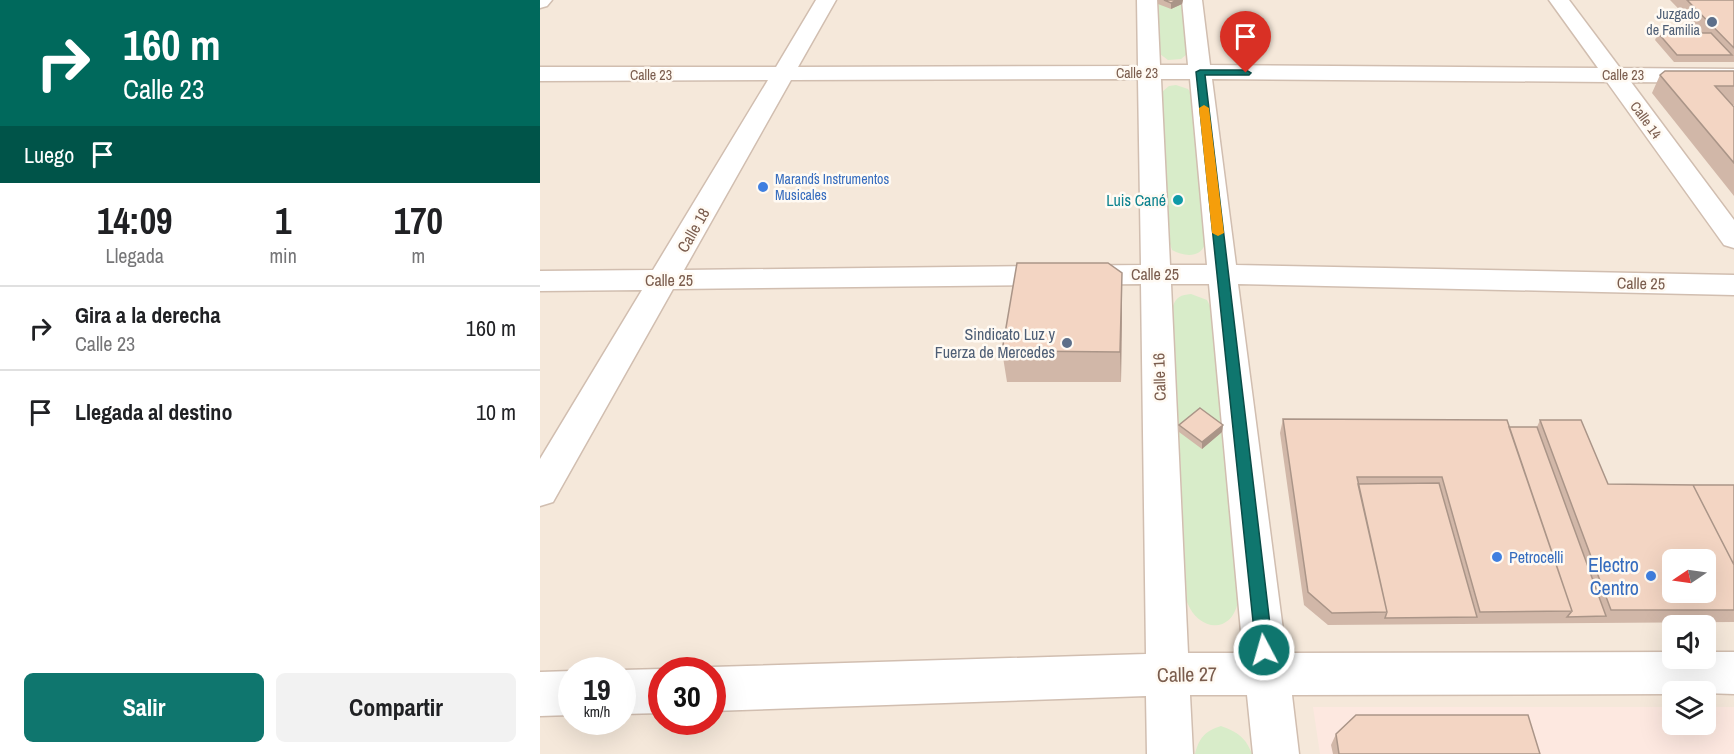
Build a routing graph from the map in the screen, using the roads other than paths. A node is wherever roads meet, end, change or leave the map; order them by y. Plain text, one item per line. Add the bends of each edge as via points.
1 (826, 0) edge
2 (1147, 0) edge
3 (1192, 0) edge
4 (1560, 0) edge
5 (1200, 72) junction
6 (1149, 73) junction
7 (540, 75) edge
8 (783, 75) junction
9 (1614, 75) junction
10 (1734, 76) edge
11 (1734, 239) edge
12 (1156, 274) junction
13 (1223, 274) junction
14 (664, 280) junction
15 (540, 281) edge
16 (1734, 285) edge
17 (540, 491) edge
18 (1734, 673) edge
19 (1167, 674) junction
20 (1267, 674) junction
21 (726, 689) edge
22 (558, 693) edge
23 (540, 694) edge
24 (1170, 754) edge
25 (1276, 754) edge

1 - 8 street, Calle 18
2 - 6 street, Calle 16
3 - 5 street
4 - 9 street, Calle 14
5 - 6 street, Calle 23
5 - 9 street, Calle 23
5 - 13 street
6 - 8 street, Calle 23
6 - 12 street, Calle 16
7 - 8 street, Calle 23
8 - 14 street, Calle 18
9 - 10 street, Calle 23
9 - 11 street, Calle 14
12 - 13 street, Calle 25
12 - 14 street, Calle 25
12 - 19 street, Calle 16
13 - 16 street, Calle 25
13 - 20 street
14 - 15 street, Calle 25
14 - 17 street, Calle 18
18 - 20 street, Calle 27
19 - 20 street, Calle 27
19 - 21 street, Calle 27
19 - 24 street, Calle 16
20 - 25 street
22 - 23 street

